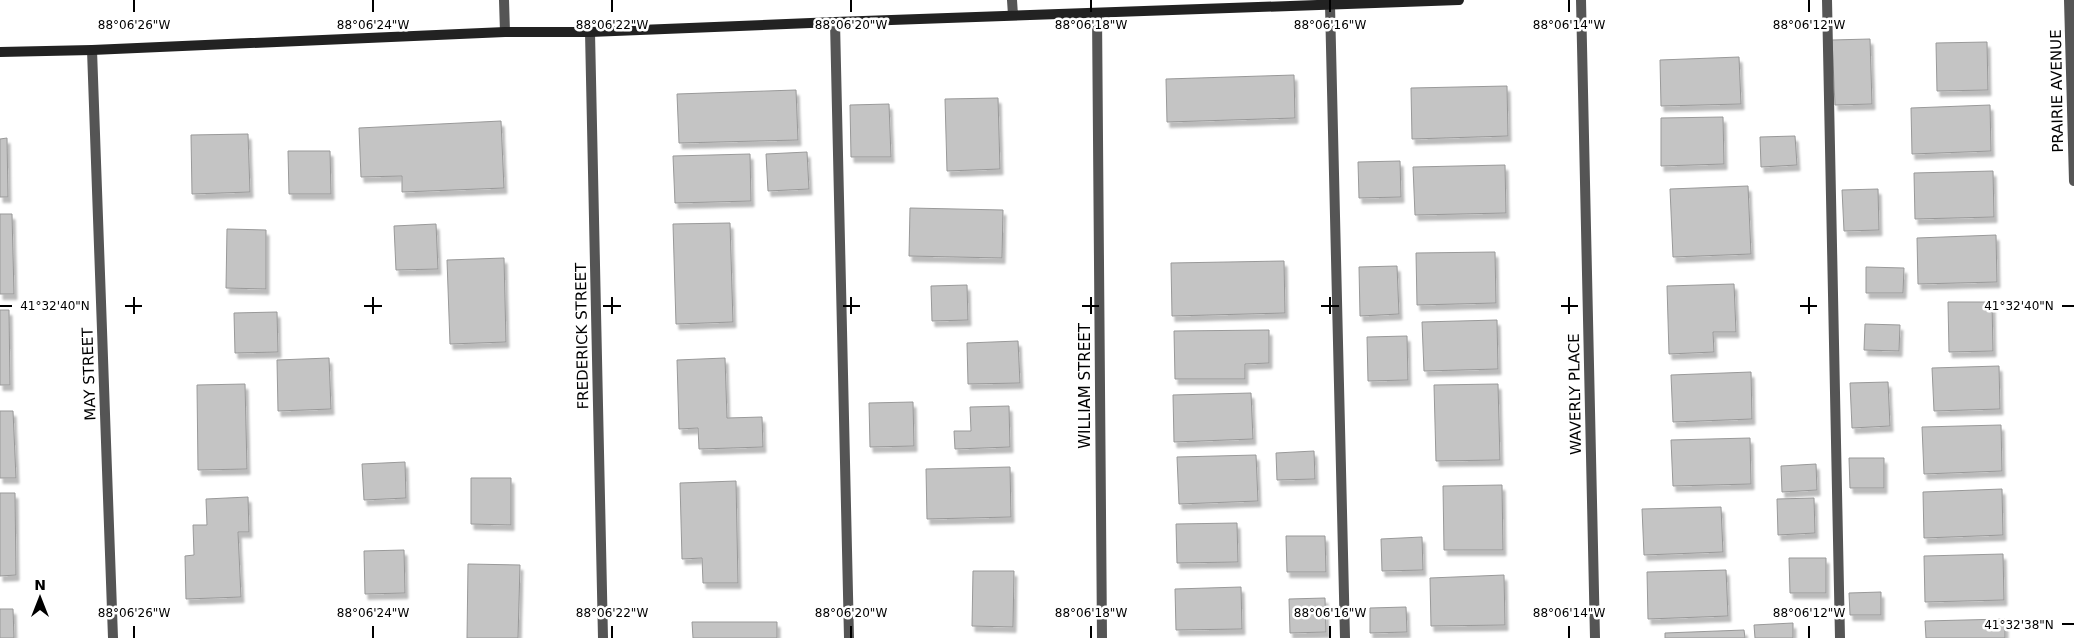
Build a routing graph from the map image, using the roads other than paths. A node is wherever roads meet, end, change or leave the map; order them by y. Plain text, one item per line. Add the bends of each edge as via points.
1 (504, 0) edge
2 (1012, 0) edge
3 (1459, 0) edge
4 (1581, 0) edge
5 (1827, 0) edge
6 (2069, 0) edge
7 (1330, 5) junction
8 (1097, 13) junction
9 (1013, 15) junction
10 (835, 22) junction
11 (504, 32) junction
12 (590, 32) junction
13 (92, 50) junction
14 (0, 52) edge
15 (2074, 181) edge
16 (113, 638) edge
17 (603, 638) edge
18 (849, 638) edge
19 (1102, 638) edge
20 (1345, 638) edge
21 (1595, 638) edge
22 (1840, 638) edge

1 - 11 street
2 - 9 street
3 - 7 street
4 - 21 street, WAVERLY PLACE
5 - 22 street
6 - 15 street, PRAIRIE AVENUE
7 - 8 street
7 - 20 street
8 - 9 street
8 - 19 street, WILLIAM STREET
9 - 10 street
10 - 12 street
10 - 18 street
11 - 12 street
11 - 13 street
12 - 17 street, FREDERICK STREET
13 - 14 street
13 - 16 street, MAY STREET

